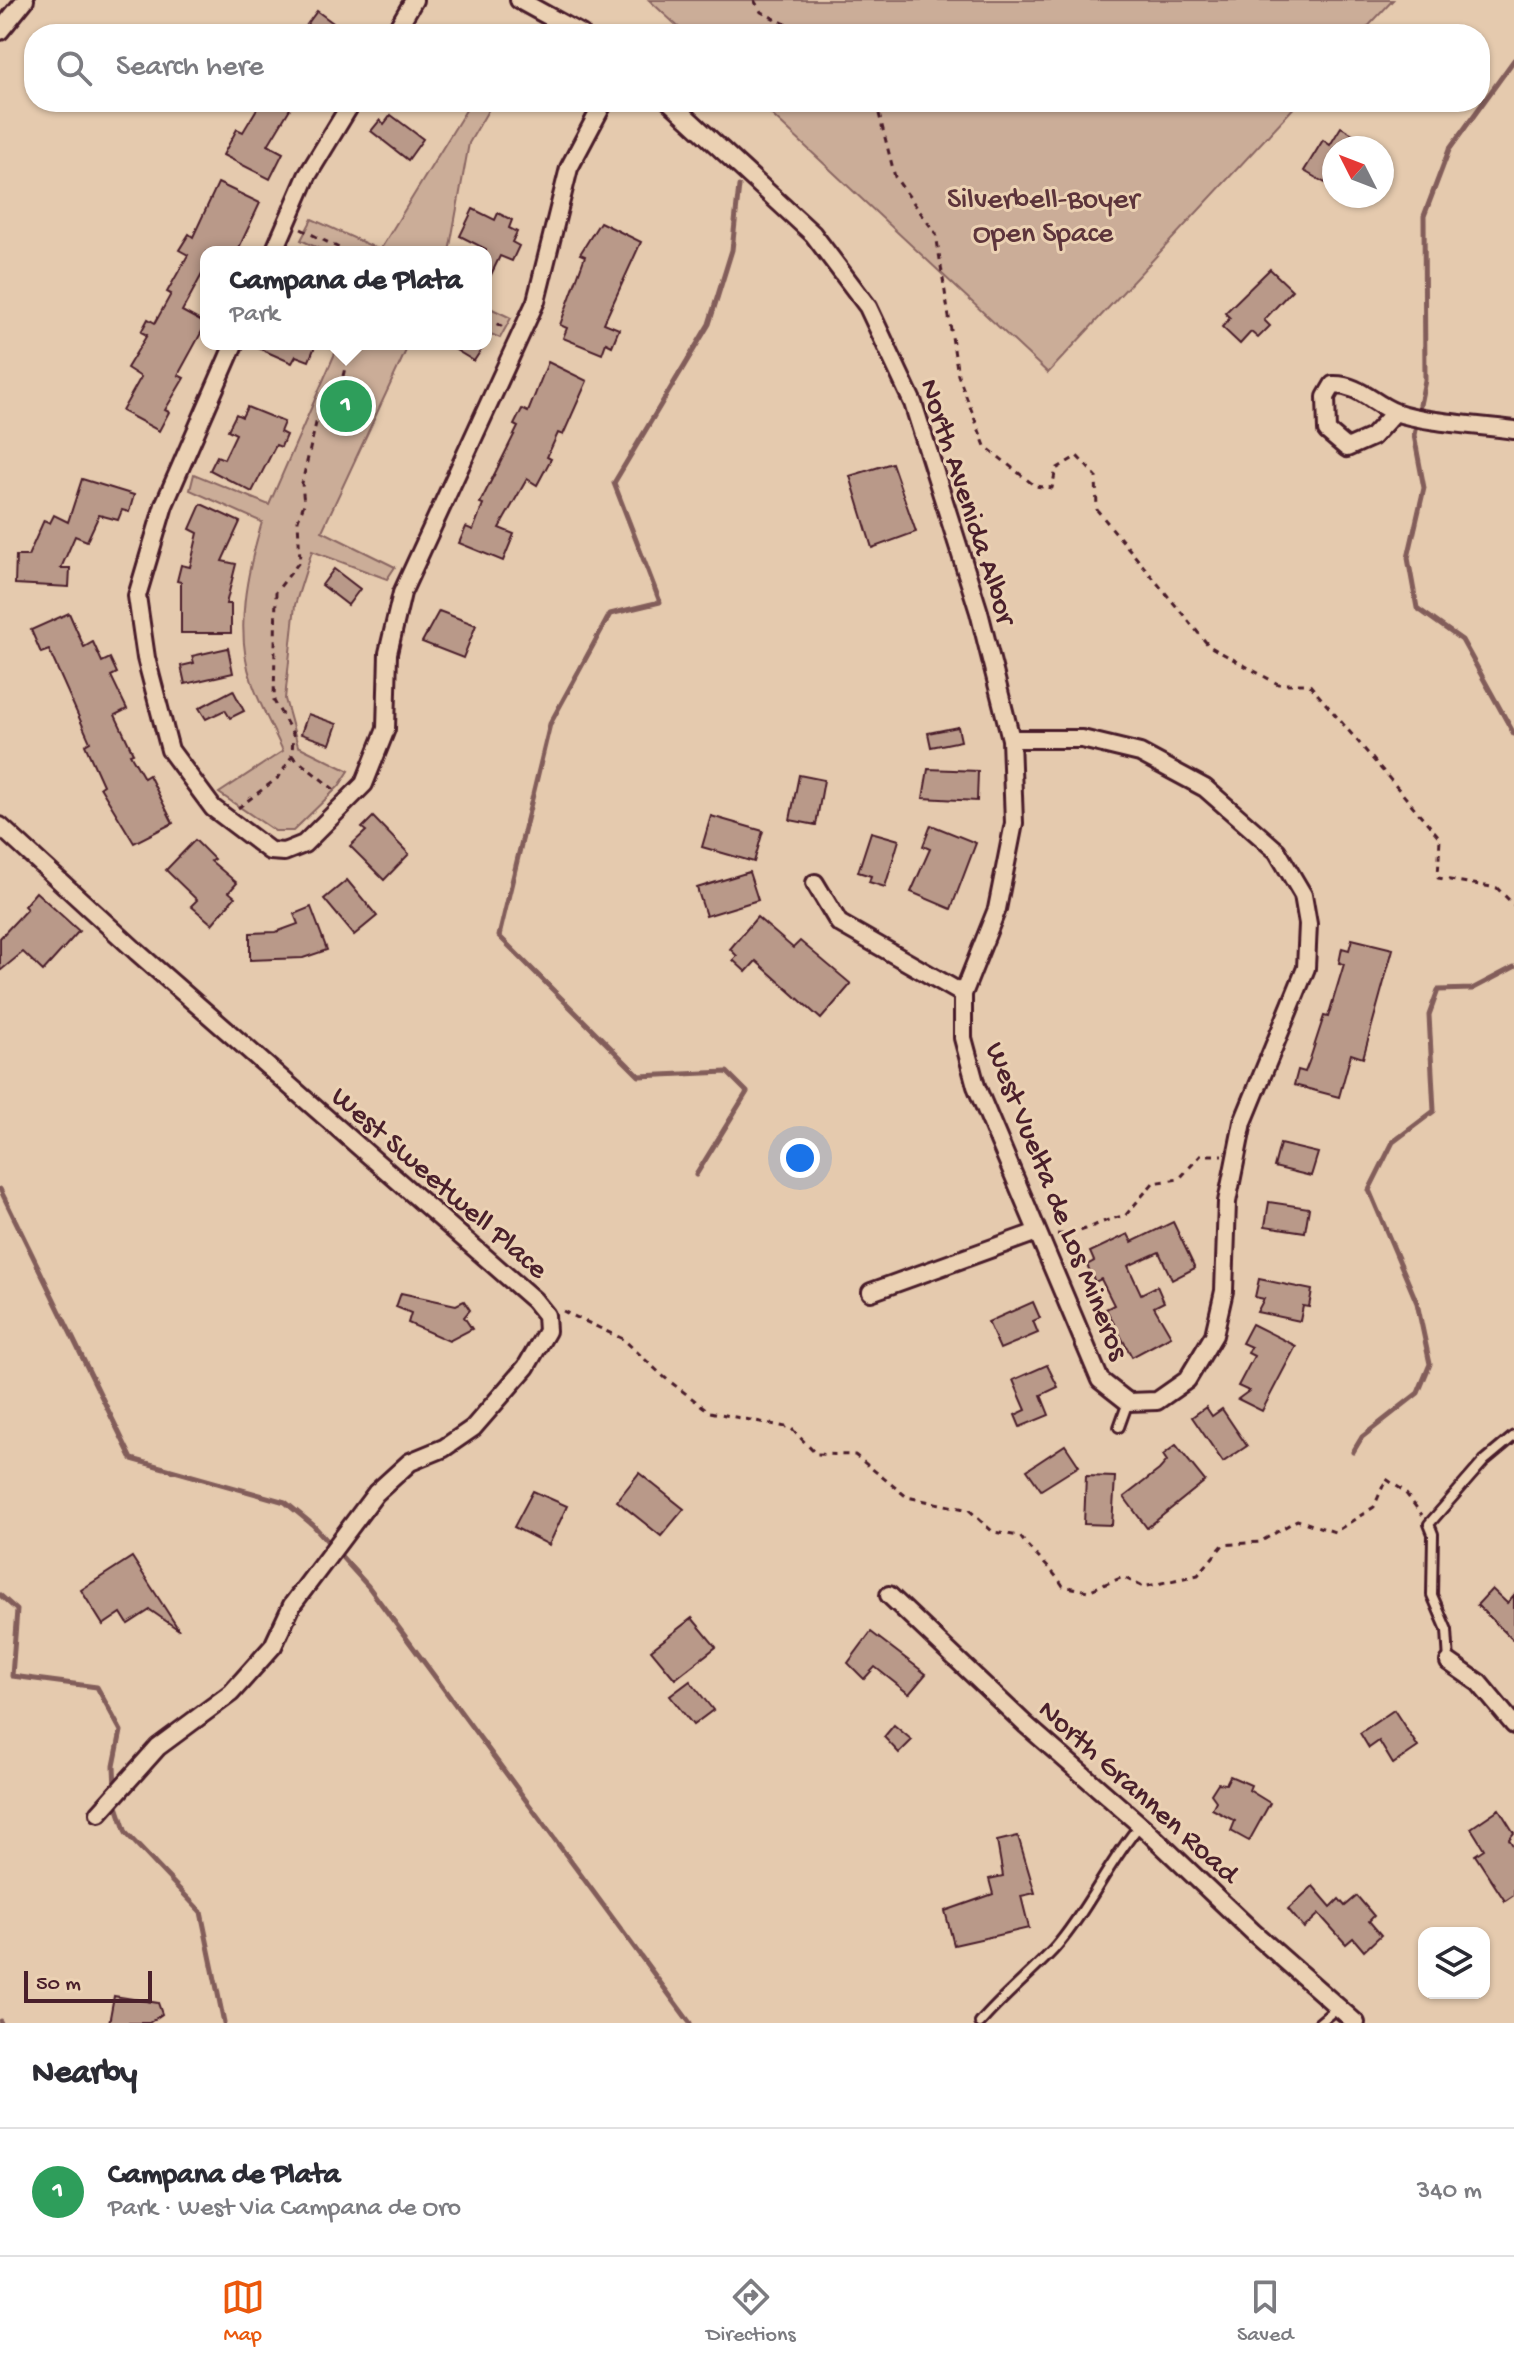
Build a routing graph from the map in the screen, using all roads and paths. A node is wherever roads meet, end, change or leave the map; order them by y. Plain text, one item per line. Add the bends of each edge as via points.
1 (25, 0) edge
2 (414, 0) edge
3 (519, 0) edge
4 (754, 0) edge
5 (400, 24) edge
6 (563, 24) edge
7 (786, 24) edge
8 (0, 31) edge
9 (346, 112) edge
10 (599, 112) edge
11 (681, 112) edge
12 (879, 112) edge
13 (287, 223) junction
14 (277, 246) edge
15 (335, 246) edge
16 (492, 321) edge
17 (520, 335) junction
18 (231, 350) edge
19 (350, 350) edge
20 (1395, 412) junction
21 (1514, 430) edge
22 (1011, 739) junction
23 (292, 756) junction
24 (348, 801) junction
25 (225, 817) junction
26 (0, 826) edge
27 (815, 883) dead end
28 (1514, 905) edge
29 (963, 994) junction
30 (1236, 1158) junction
31 (1037, 1232) junction
32 (871, 1292) dead end
33 (543, 1311) junction
34 (1128, 1402) junction
35 (1119, 1427) dead end
36 (1514, 1436) edge
37 (1429, 1524) junction
38 (889, 1595) dead end
39 (1449, 1662) joint
40 (1514, 1725) edge
41 (99, 1813) dead end
42 (1140, 1825) junction
43 (1338, 2007) junction
44 (980, 2023) edge
45 (1319, 2023) edge
46 (1356, 2023) edge

1 - 8 street
2 - 5 street
3 - 6 street
4 - 7 path via 761,12
9 - 13 street via 307,176
10 - 17 street via 569,168 536,301
11 - 22 street, North Avenida Albor via 813,234 868,307 913,403 979,612
12 - 28 path via 895,177 936,234 958,375 985,446 1035,486 1052,488 1056,469 1077,456 1096,476 1097,510 1209,646 1278,684 1309,684 1440,838 1438,878 1497,888
13 - 14 street
13 - 15 path
16 - 17 path
17 - 24 street via 402,593 388,653 386,729 364,784
18 - 25 street via 164,505 137,596 146,658 170,750
19 - 23 path via 341,384 317,419 302,483 300,561 276,592 274,701 293,734
20 - 20 street via 1344,384 1333,385 1324,414 1327,431 1347,448 1372,437
20 - 21 street
22 - 29 street, North Avenida Albor via 1014,823 997,909
22 - 30 street, West Vuelta de Los Mineros via 1082,739 1140,753 1205,788 1240,817 1277,851 1303,895 1306,968 1243,1122
23 - 24 path
23 - 25 path via 279,777
24 - 25 street via 284,859
26 - 33 street, West Sweetwell Place
27 - 29 street via 839,923
29 - 31 street, West Vuelta de Los Mineros via 963,1038 976,1086
30 - 31 path via 1201,1155 1179,1179 1153,1183 1125,1216 1103,1219 1074,1235
30 - 34 street, West Vuelta de Los Mineros via 1227,1202 1224,1291 1214,1335 1187,1380 1157,1401
31 - 32 street
31 - 34 street, West Vuelta de Los Mineros via 1100,1380
33 - 37 path via 568,1311 623,1339 710,1412 791,1428 816,1454 855,1455 907,1497 969,1510 993,1532 1020,1536 1063,1586 1088,1591 1123,1577 1143,1587 1198,1575 1223,1545 1260,1542 1297,1520 1335,1532 1374,1507 1386,1479 1404,1491
33 - 41 street, West Sweetwell Place via 547,1331 526,1367 473,1428 410,1462 376,1493 292,1605 273,1646 231,1693 158,1747
34 - 35 lane
36 - 37 lane via 1484,1461
37 - 39 lane via 1432,1595 1447,1630
38 - 42 street, North Grannen Road
39 - 40 street via 1479,1683
42 - 43 street, North Grannen Road
42 - 44 lane via 1054,1949
43 - 45 lane
43 - 46 street, North Grannen Road

